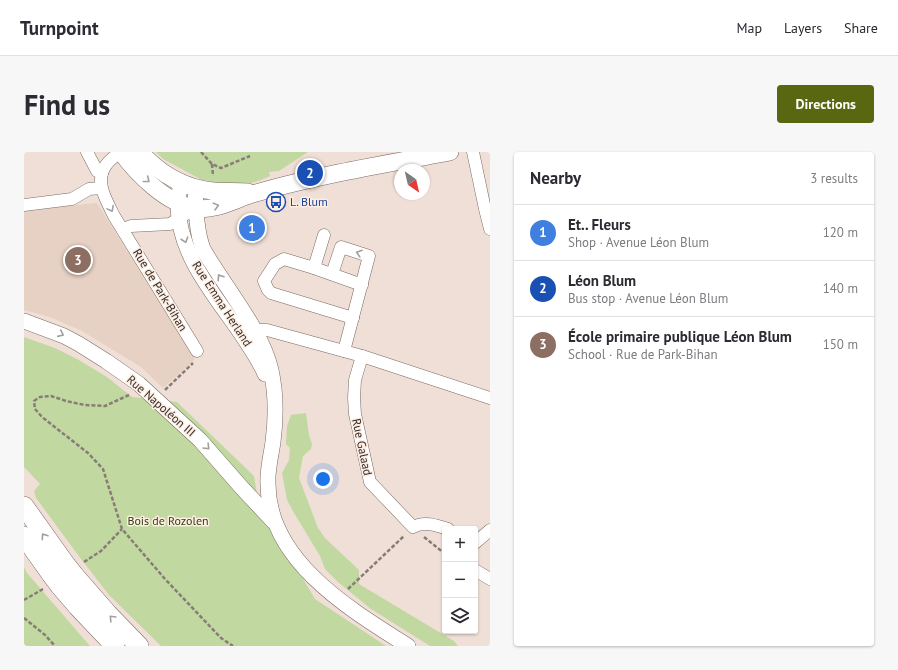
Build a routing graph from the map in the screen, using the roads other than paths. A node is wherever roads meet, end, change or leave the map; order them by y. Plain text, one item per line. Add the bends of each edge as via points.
1 (87, 152) edge
2 (121, 152) edge
3 (450, 152) edge
4 (473, 152) edge
5 (142, 154) edge
6 (102, 173) junction
7 (188, 185) junction
8 (101, 188) junction
9 (256, 193) junction
10 (24, 205) edge
11 (196, 209) junction
12 (179, 210) junction
13 (123, 229) junction
14 (490, 229) edge
15 (324, 235) dead end
16 (314, 268) junction
17 (332, 274) junction
18 (362, 285) junction
19 (354, 318) junction
20 (24, 321) edge
21 (249, 335) junction
22 (344, 351) junction
23 (195, 356) road end
24 (362, 356) junction
25 (490, 398) edge
26 (271, 456) junction
27 (24, 506) edge
28 (274, 523) junction
29 (442, 528) edge
30 (490, 530) edge
31 (24, 536) edge
32 (478, 540) edge
33 (294, 543) junction
34 (478, 572) edge
35 (313, 576) junction
36 (59, 578) junction
37 (490, 579) edge
38 (115, 646) edge
39 (139, 646) edge
40 (408, 646) edge

1 - 6 street via 97,171
2 - 5 street
2 - 6 street via 110,161
2 -> 12 main road via 131,165 168,196
3 - 9 main road via 322,177
4 - 14 street
5 - 7 main road via 164,173
6 - 8 street
7 - 9 main road via 213,190
7 - 11 street, Rue Emma Herland
7 - 12 street, Rue Emma Herland
8 - 10 street via 89,189 72,199
8 -> 13 street, Rue de Park-Bihan
11 -> 9 main road via 207,209
11 - 12 main road
21 -> 11 street, Rue Emma Herland via 203,249 199,238
12 - 13 street via 170,224 132,226
12 -> 21 street, Rue Emma Herland via 182,232 200,273
13 - 23 street, Rue de Park-Bihan
15 - 16 street
16 - 17 street
16 - 19 street via 284,259 275,264 264,281 271,293
17 - 18 street
18 -> 17 street via 369,256 342,247
18 - 19 street
19 - 22 street
20 -> 28 street, Rue Napoléon III via 64,336 123,372 211,451
21 - 22 street via 262,329
21 - 26 street, Rue Emma Herland via 274,400
22 - 24 street
24 - 25 street
24 - 29 street, Rue Galaad via 355,380 355,414 370,482 413,527 420,523
26 - 28 street, Rue Emma Herland via 267,484
26 - 33 street, Rue Emma Herland via 280,506
36 -> 27 main road
28 - 33 street, Rue Napoléon III
28 - 35 street, Rue Napoléon III via 298,559
30 - 32 street
31 - 36 main road
33 - 35 street, Rue Emma Herland
34 - 37 street
35 - 40 street via 338,599
36 - 38 main road via 78,607
39 -> 36 main road via 108,614

